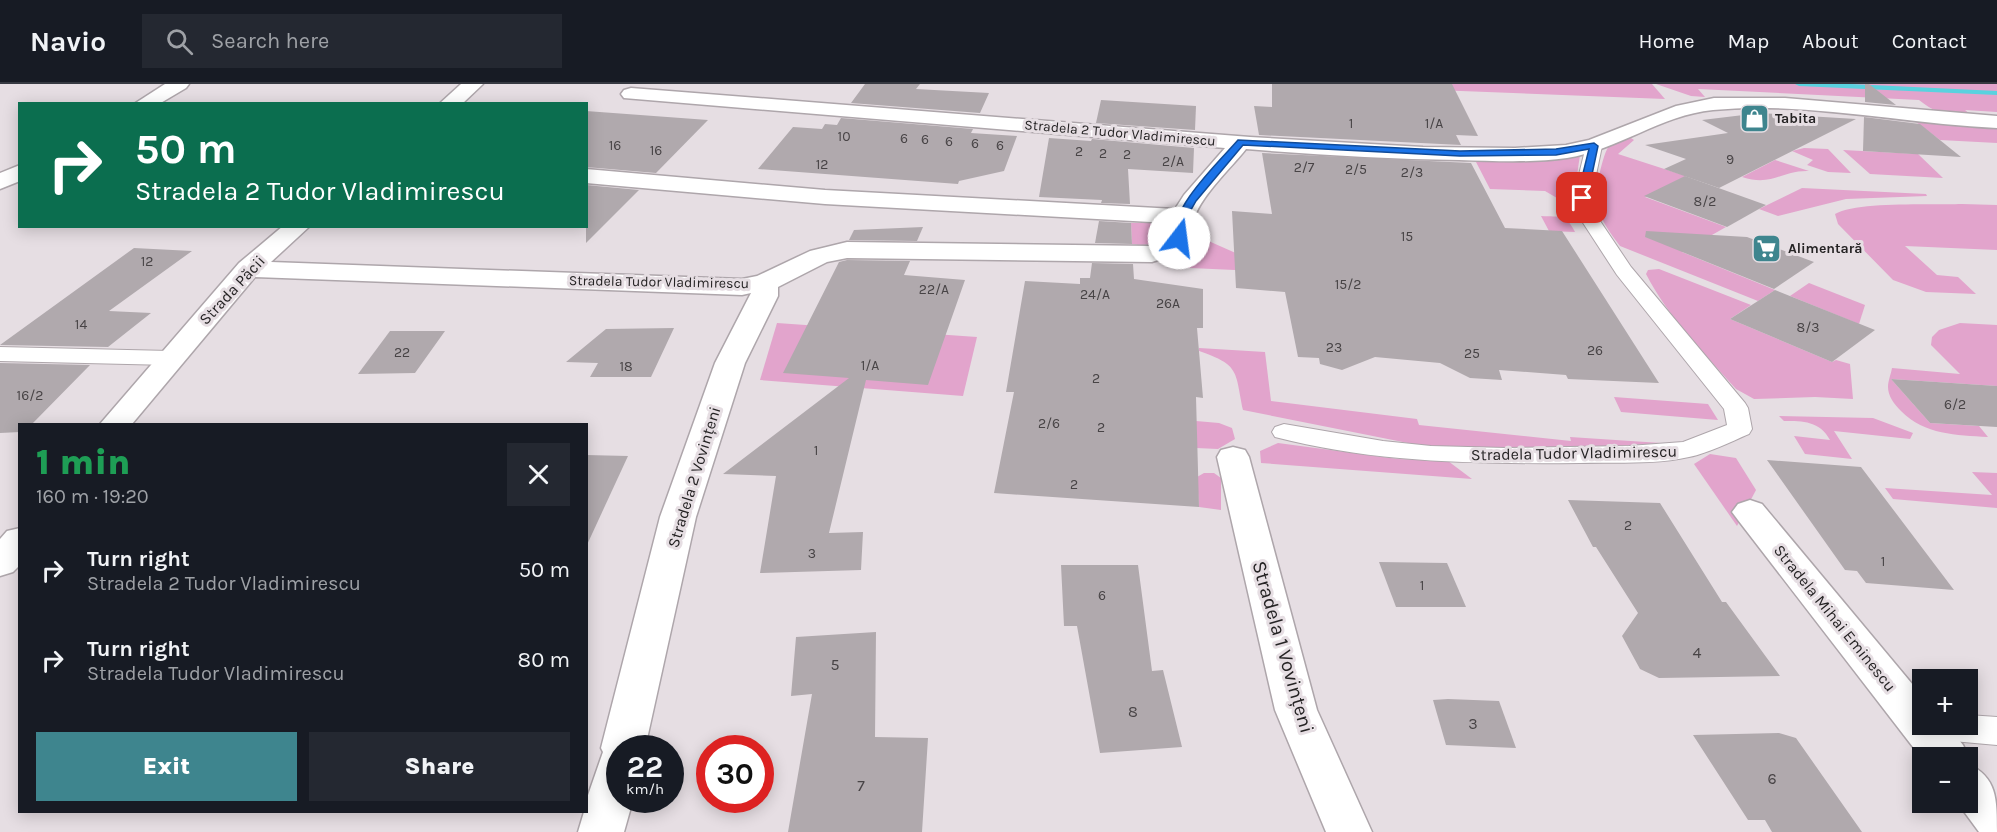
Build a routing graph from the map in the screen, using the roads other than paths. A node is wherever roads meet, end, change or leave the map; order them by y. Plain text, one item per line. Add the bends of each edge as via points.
1 (179, 84) edge
2 (473, 84) edge
3 (631, 94) dead end
4 (148, 102) edge
5 (451, 102) edge
6 (1997, 122) edge
7 (1241, 142) junction
8 (1594, 146) junction
9 (18, 172) edge
10 (588, 176) edge
11 (0, 182) edge
12 (1182, 217) junction
13 (296, 228) edge
14 (248, 269) junction
15 (764, 283) junction
16 (0, 354) edge
17 (170, 358) junction
18 (117, 423) edge
19 (1284, 432) dead end
20 (1233, 457) dead end
21 (1750, 512) dead end
22 (18, 542) edge
23 (0, 563) edge
24 (1912, 715) edge
25 (1978, 729) edge
26 (1997, 731) edge
27 (626, 735) edge
28 (1928, 735) edge
29 (1938, 747) edge
30 (1978, 795) edge
31 (606, 813) edge
32 (1997, 819) edge
33 (601, 832) edge
34 (1348, 832) edge

1 - 4 street
2 - 5 street
3 - 7 street, Stradela 2 Tudor Vladimirescu
6 - 8 street, Stradela 2 Tudor Vladimirescu via 1857,109 1711,104 1683,109
7 - 8 street, Stradela 2 Tudor Vladimirescu via 1460,154 1556,152
7 - 12 street, Stradela Tudor Vladimirescu via 1207,180
8 - 19 lane, Stradela Tudor Vladimirescu via 1583,209 1624,271 1736,408 1740,429 1687,450 1505,456 1383,449
9 - 11 street
10 - 12 street via 848,199
12 - 15 street, Stradela Tudor Vladimirescu via 1175,245 1152,254 847,250 819,256
13 - 14 street, Strada Păcii
14 - 15 street, Stradela Tudor Vladimirescu via 742,287
14 - 17 street, Strada Păcii
15 - 27 street, Stradela 2 Vovințeni via 765,296 730,363 678,517
16 - 17 lane
17 - 18 street, Strada Păcii
20 - 34 street, Stradela 1 Vovințeni via 1296,710
21 - 24 street, Stradela Mihai Eminescu
22 - 23 street
25 - 26 lane
28 - 29 street, Stradela Mihai Eminescu
30 - 32 street
31 - 33 street

